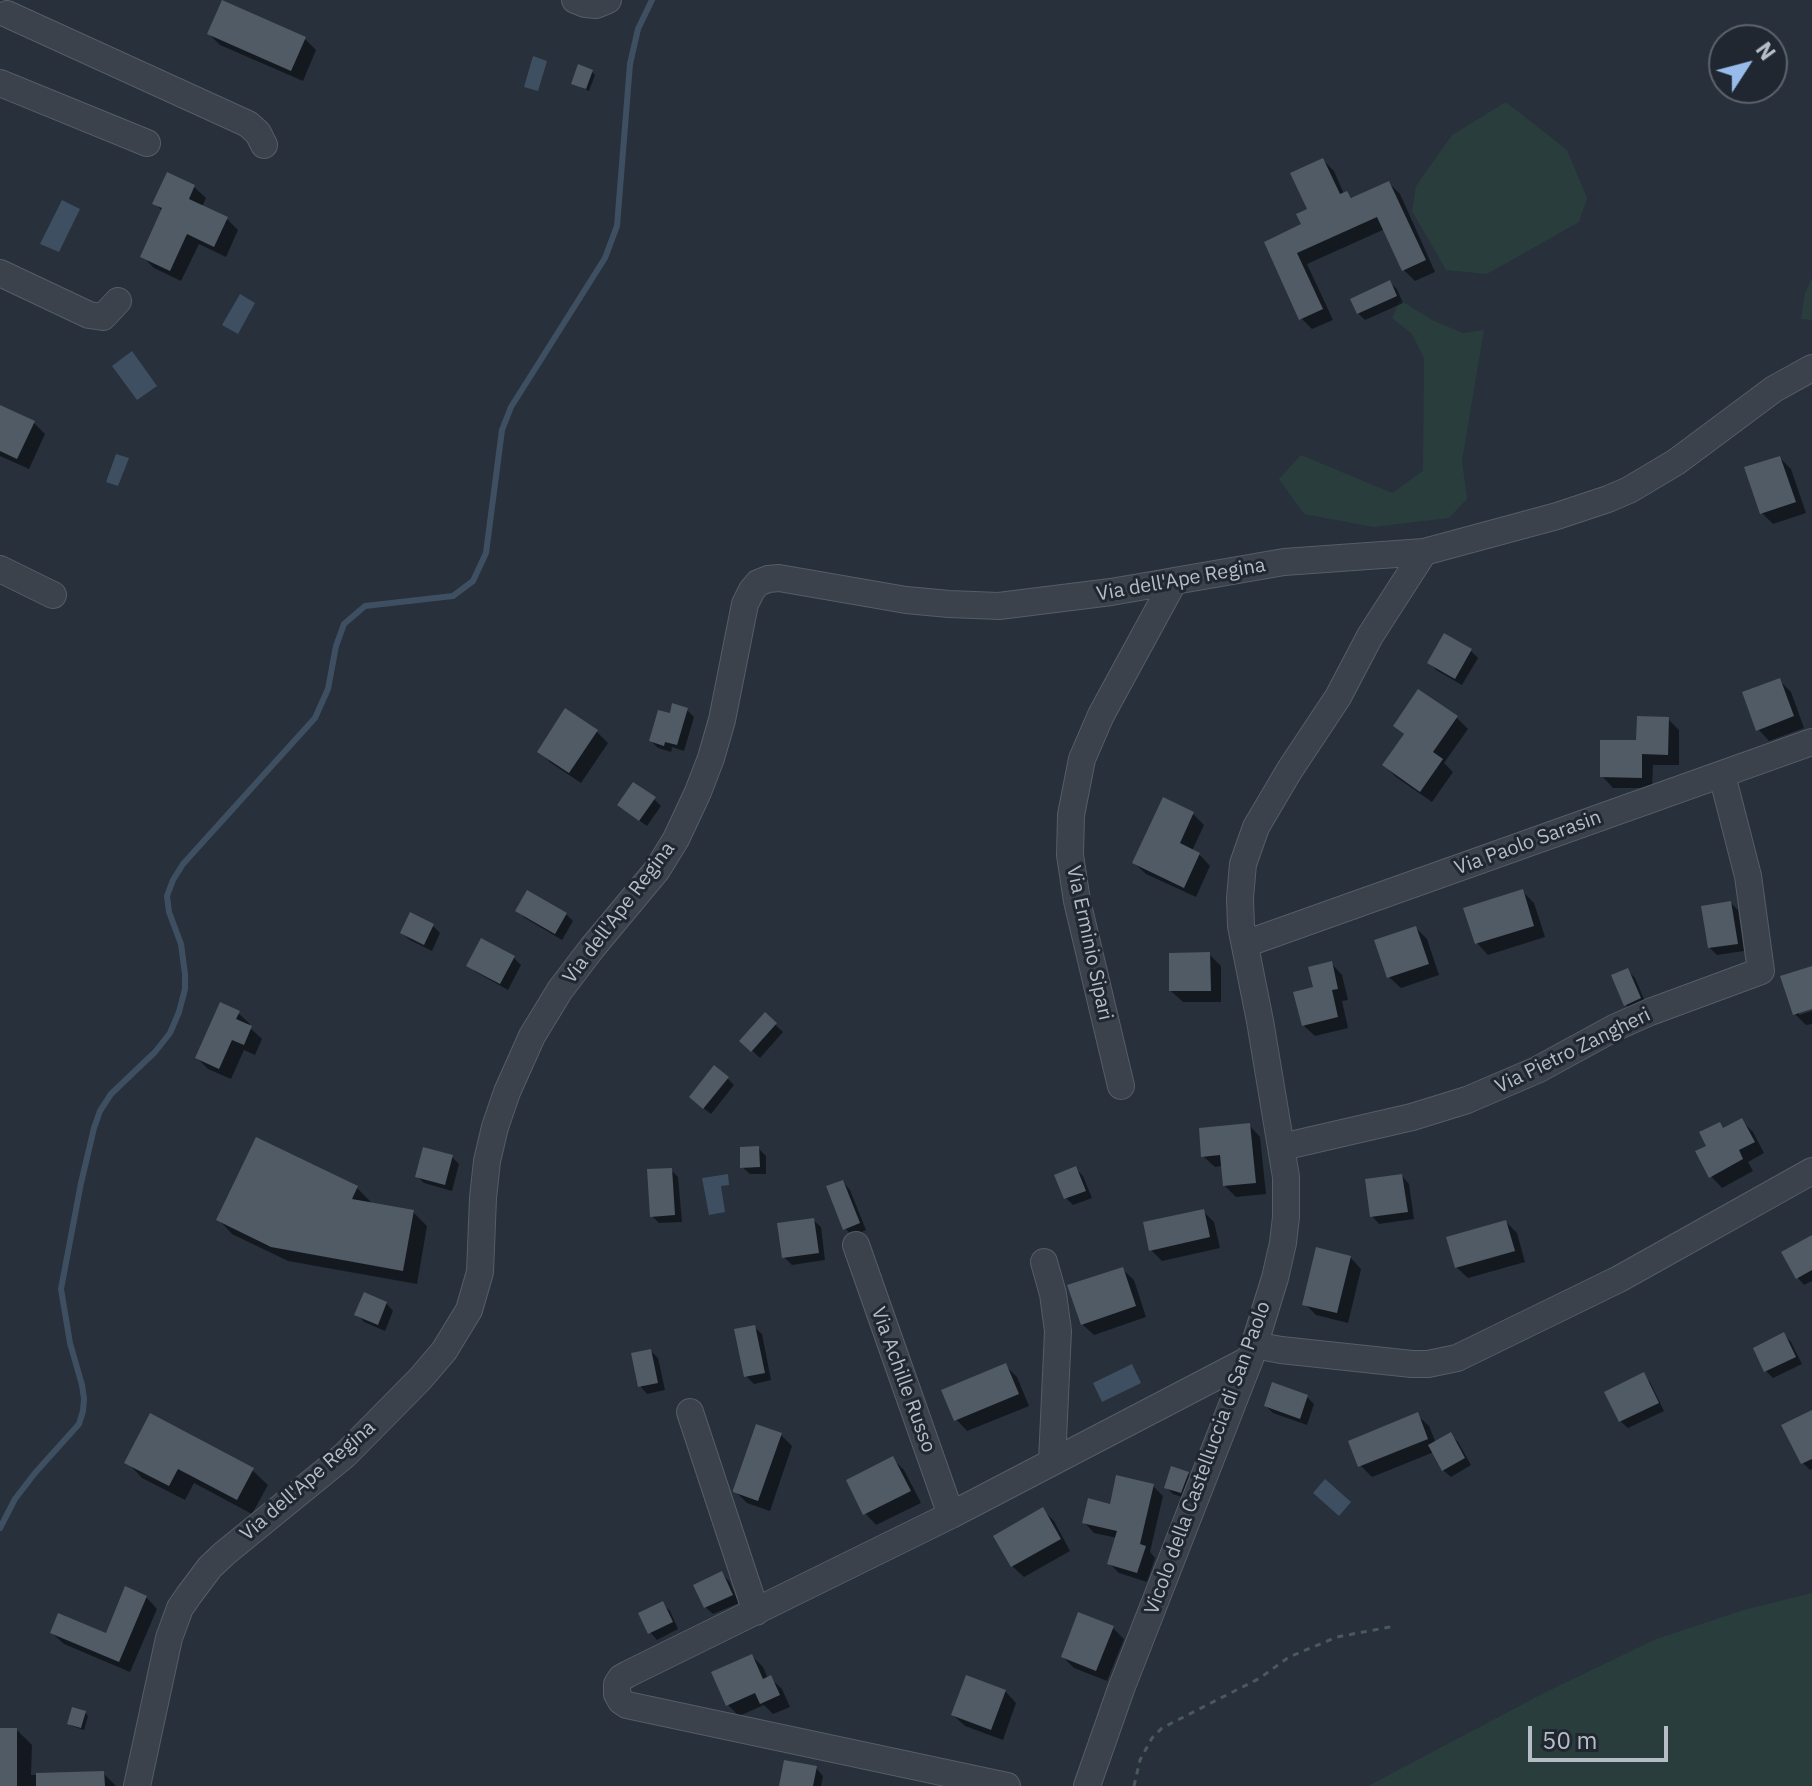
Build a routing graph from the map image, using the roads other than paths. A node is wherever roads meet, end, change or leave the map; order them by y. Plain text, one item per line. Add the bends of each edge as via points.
1 (575, 0) edge
2 (608, 0) edge
3 (7, 15) edge
4 (0, 83) edge
5 (147, 143) dead end
6 (264, 145) dead end
7 (0, 273) edge
8 (118, 301) dead end
9 (1812, 368) edge
10 (1424, 552) junction
11 (0, 569) edge
12 (1174, 581) junction
13 (53, 595) dead end
14 (1812, 742) edge
15 (1722, 775) junction
16 (1245, 944) junction
17 (1121, 1086) dead end
18 (1282, 1147) junction
19 (1812, 1171) edge
20 (856, 1245) dead end
21 (1044, 1262) dead end
22 (1252, 1352) junction
23 (690, 1412) dead end
24 (1052, 1461) junction
25 (951, 1515) junction
26 (756, 1612) junction
27 (137, 1786) edge
28 (1007, 1786) edge
29 (1087, 1786) edge

1 - 2 street via 596,5
3 - 6 street via 248,124
4 - 5 street
7 - 8 street via 89,315 103,317
9 - 10 street, Via dell'Ape Regina via 1629,490 1557,516
10 - 12 street, Via dell'Ape Regina via 1284,562
10 - 16 street, Vicolo della Castelluccia di San Paolo via 1252,835 1241,876
11 - 13 street
12 - 17 street, Via Erminio Sipari via 1096,727 1079,770 1071,815 1077,901
12 - 27 street, Via dell'Ape Regina via 999,606 906,600 779,578 755,586 745,604 711,758 676,839 560,990 507,1092 487,1161 480,1272 469,1310 420,1379 345,1455 210,1567 189,1595 169,1638
14 - 15 street, Via Paolo Sarasin
15 - 16 street, Via Paolo Sarasin
15 - 18 street, Via Pietro Zangheri via 1748,876 1761,971 1614,1028 1467,1100
16 - 18 street, Vicolo della Castelluccia di San Paolo
18 - 22 street, Vicolo della Castelluccia di San Paolo via 1284,1231
19 - 22 street via 1619,1279 1457,1358 1412,1364 1281,1350
20 - 25 street, Via Achille Russo
21 - 24 street via 1058,1331
22 - 24 street
22 - 29 street, Vicolo della Castelluccia di San Paolo
23 - 26 street
24 - 25 street
25 - 26 street
26 - 28 street via 621,1678 621,1701

